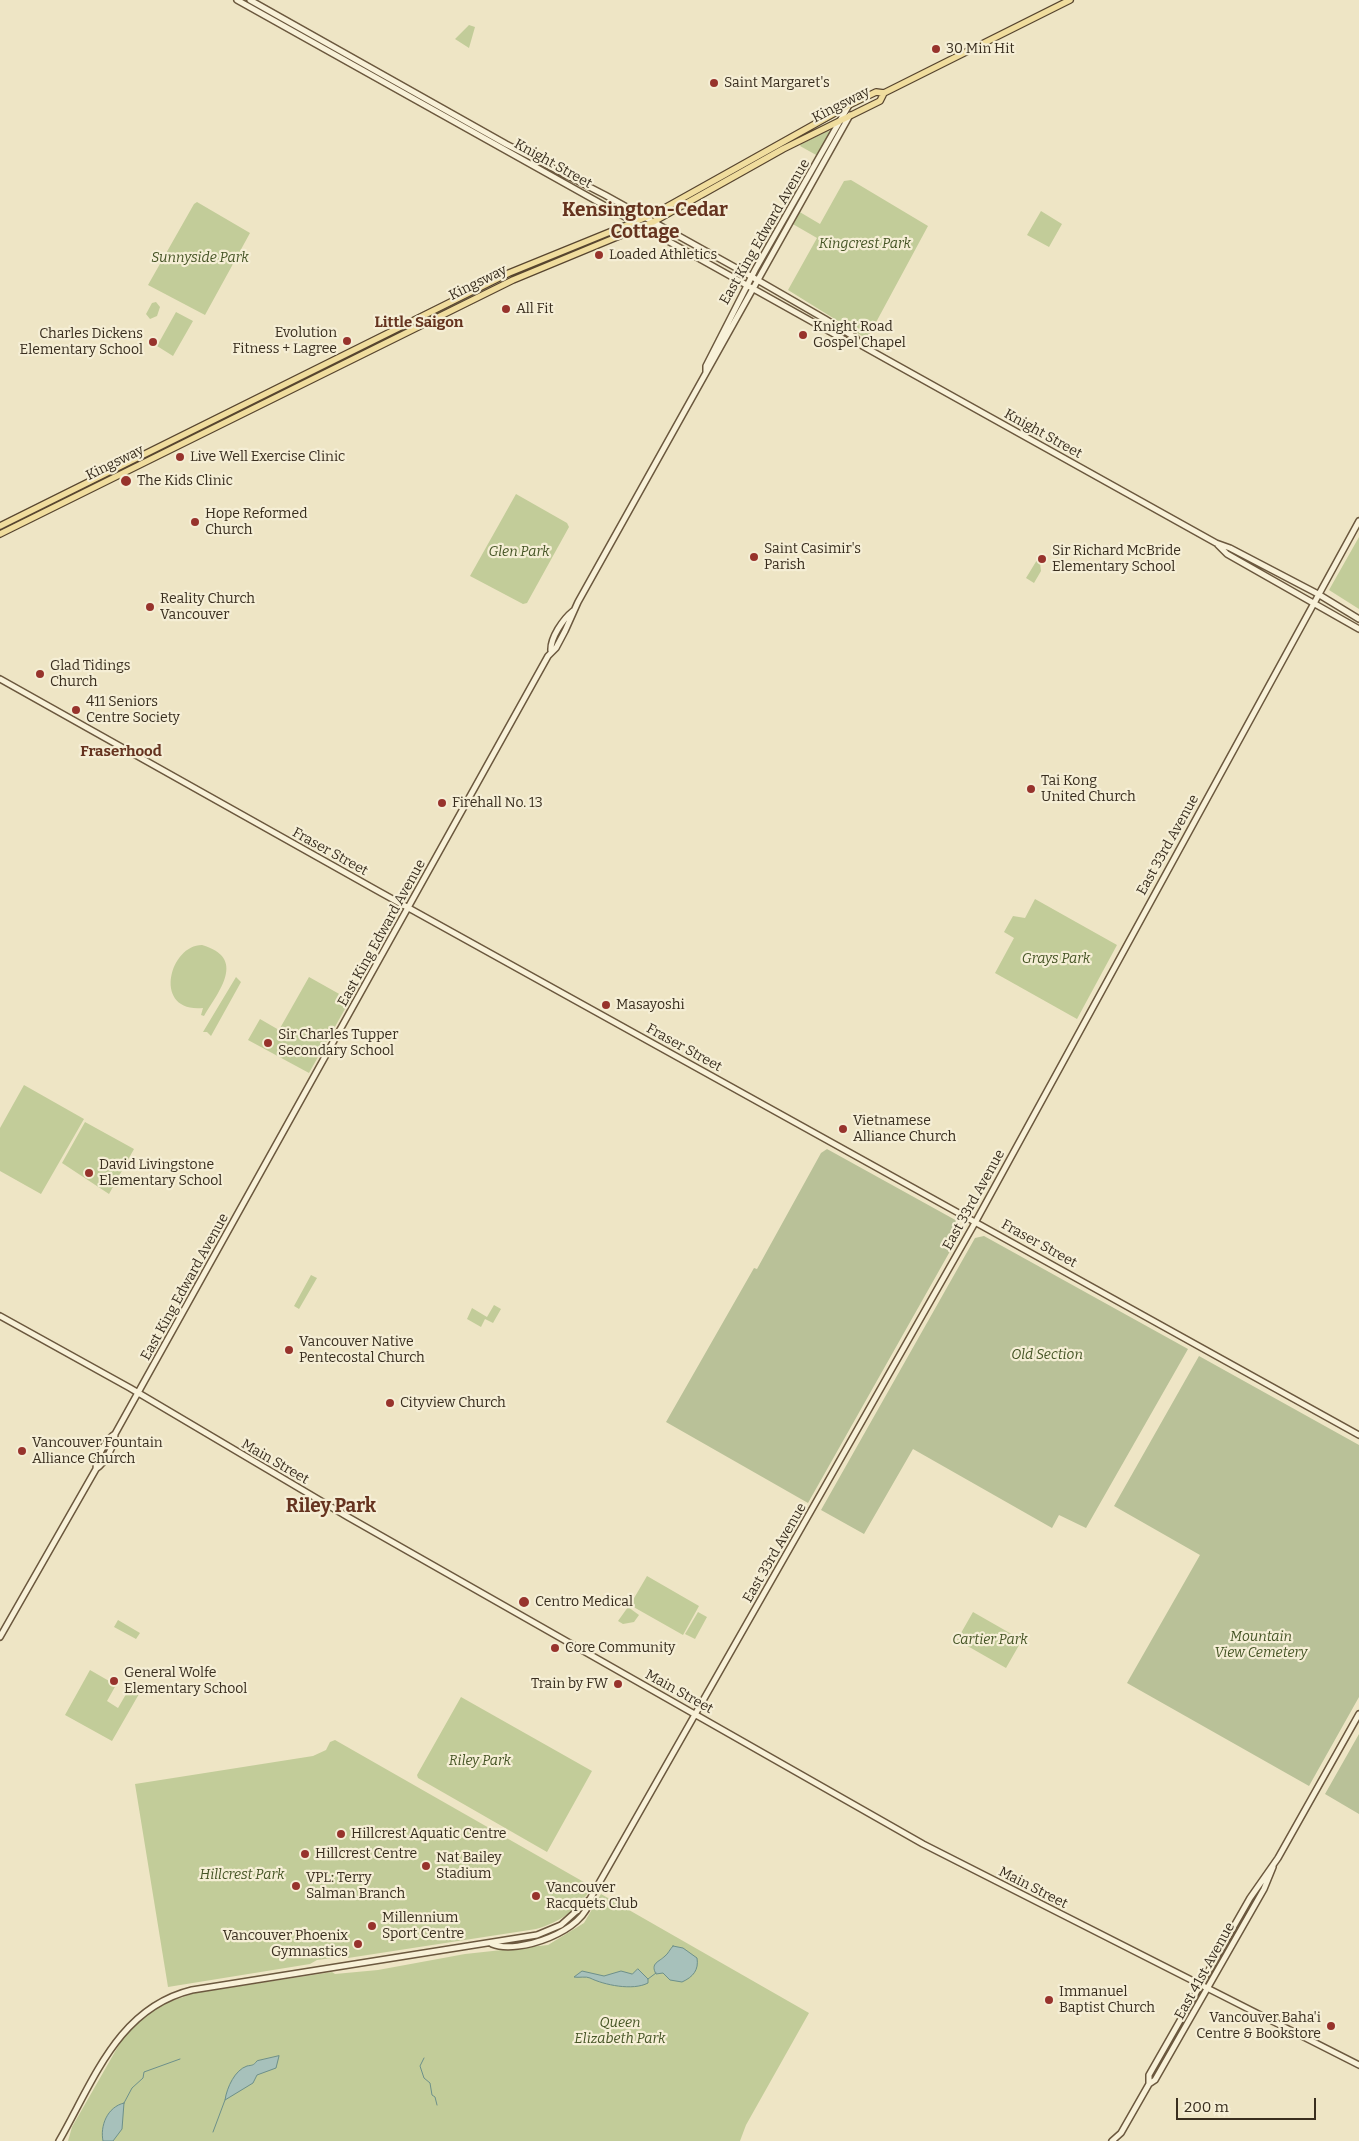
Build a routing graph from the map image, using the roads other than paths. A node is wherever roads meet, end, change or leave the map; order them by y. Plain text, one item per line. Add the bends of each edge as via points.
1 (237, 0) edge
2 (250, 0) edge
3 (1070, 0) edge
4 (884, 94) junction
5 (849, 105) junction
6 (850, 115) junction
7 (840, 120) junction
8 (645, 218) junction
9 (635, 222) junction
10 (653, 222) junction
11 (644, 226) junction
12 (751, 277) junction
13 (757, 280) junction
14 (750, 286) junction
15 (860, 344) junction
16 (1359, 520) edge
17 (0, 526) edge
18 (0, 534) edge
19 (1216, 543) junction
20 (1318, 594) junction
21 (1314, 602) junction
22 (1359, 619) edge
23 (1359, 629) edge
24 (0, 679) edge
25 (409, 908) junction
26 (976, 1221) junction
27 (0, 1316) edge
28 (138, 1393) junction
29 (1359, 1435) edge
30 (0, 1637) edge
31 (696, 1714) junction
32 (1359, 1714) edge
33 (1274, 1864) junction
34 (590, 1899) junction
35 (492, 1944) junction
36 (1200, 1984) junction
37 (1208, 1988) junction
38 (1359, 2065) edge
39 (1148, 2084) junction
40 (1121, 2133) junction
41 (59, 2141) edge
42 (1112, 2141) edge
43 (1120, 2141) edge

1 - 9 main road, Knight Street
2 - 8 main road, Knight Street
3 - 4 main road, Kingsway
4 - 5 main road, Kingsway via 876,92
4 - 6 main road, Kingsway via 880,101
5 - 7 main road, East King Edward Avenue
5 - 8 main road, Kingsway
6 - 7 main road, Kingsway
6 - 13 main road, East King Edward Avenue
7 - 10 main road, Kingsway
7 - 12 main road, East King Edward Avenue
8 - 9 main road, Kingsway
8 - 10 main road, Knight Street
9 - 11 main road, Knight Street
9 - 17 main road, Kingsway via 510,273
10 - 11 main road, Kingsway
10 - 12 main road, Knight Street
11 - 14 main road, Knight Street
11 - 18 main road, Kingsway via 513,280
12 - 13 main road, Knight Street
12 - 14 main road, East King Edward Avenue
13 - 14 main road, East King Edward Avenue
13 - 15 main road, Knight Street via 856,338
14 - 15 main road, Knight Street via 852,344
14 - 25 main road, East King Edward Avenue via 710,368 573,611 566,616 550,645 551,651
15 - 19 main road, Knight Street
16 - 20 main road, East 33rd Avenue
19 - 20 main road, Knight Street
19 - 21 main road, Knight Street via 1227,554
20 - 21 main road, East 33rd Avenue
20 - 22 main road, Knight Street
21 - 23 main road, Knight Street
21 - 26 main road, East 33rd Avenue
24 - 25 main road, Fraser Street
25 - 26 main road, Fraser Street
25 - 28 main road, East King Edward Avenue
26 - 29 main road, Fraser Street
26 - 31 main road, East 33rd Avenue
27 - 28 main road, Main Street
28 - 30 main road, East King Edward Avenue via 101,1465
28 - 31 main road, Main Street
31 - 34 main road, East 33rd Avenue
31 - 36 main road, Main Street via 932,1849
32 - 33 main road, East 41st Avenue
33 - 36 main road, East 41st Avenue via 1262,1878
33 - 37 main road, East 41st Avenue via 1264,1890
34 - 35 main road via 570,1918 549,1931
34 - 35 main road via 590,1905 579,1918 552,1938 512,1945
35 - 41 main road via 192,1990 155,2004 120,2036
36 - 37 main road, Main Street
36 - 39 main road, East 41st Avenue via 1149,2076
37 - 38 main road, Main Street
37 - 39 main road, East 41st Avenue via 1156,2080
39 - 40 main road, East 41st Avenue
40 - 42 main road, East 41st Avenue
40 - 43 main road, East 41st Avenue

